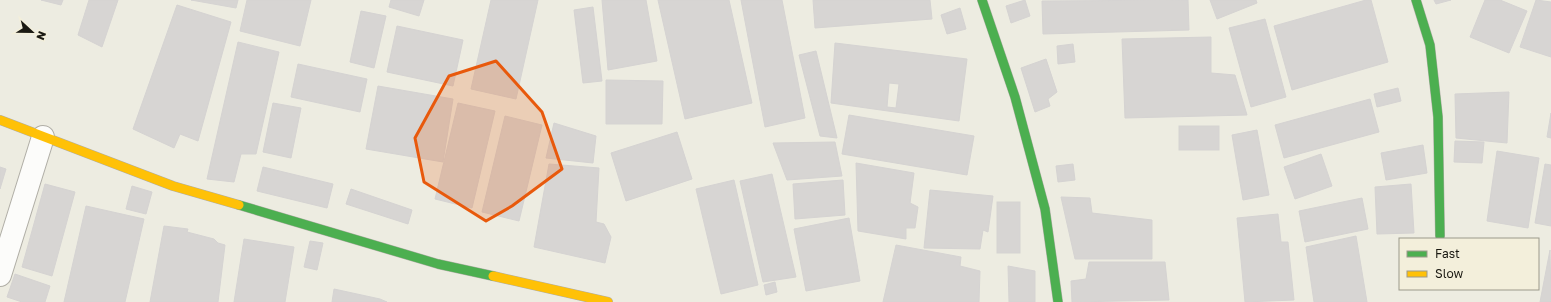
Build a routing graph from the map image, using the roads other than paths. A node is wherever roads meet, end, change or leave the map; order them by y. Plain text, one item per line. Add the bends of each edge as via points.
1 (982, 0) edge
2 (1416, 0) edge
3 (0, 120) edge
4 (44, 137) junction
5 (1440, 236) dead end
6 (0, 275) edge
7 (608, 302) edge
8 (1058, 302) edge

1 - 8 street via 1015,97 1045,209
2 - 5 street via 1430,45 1438,117
3 - 4 street
4 - 6 street
4 - 7 street via 173,186 430,262

